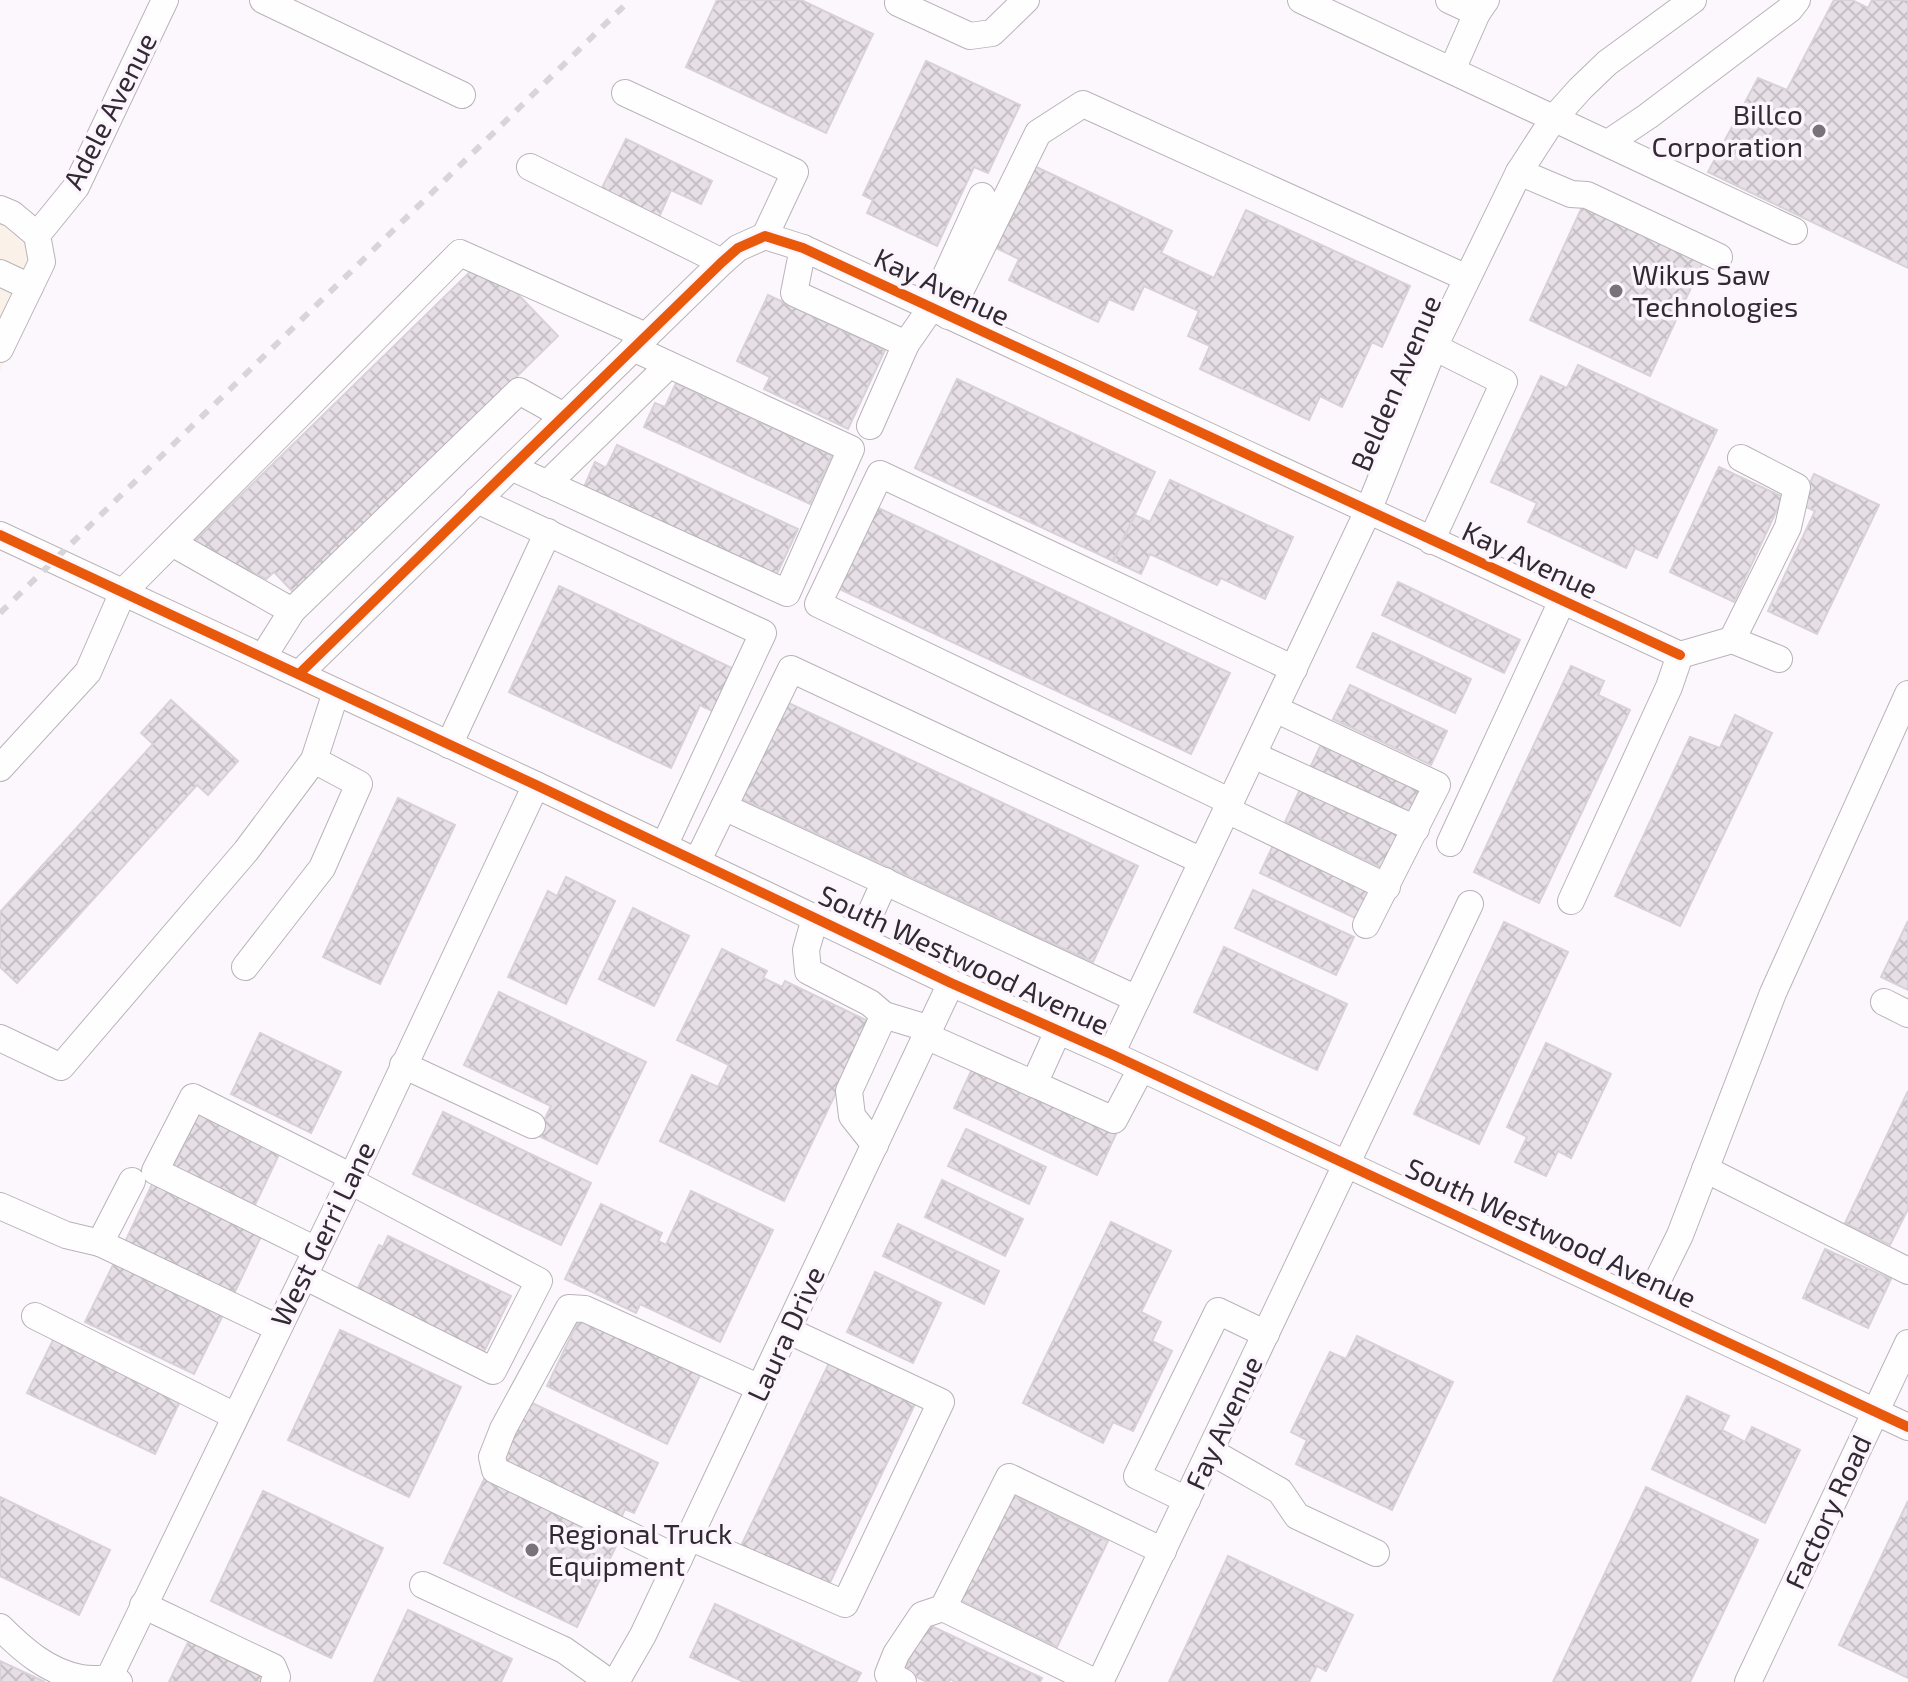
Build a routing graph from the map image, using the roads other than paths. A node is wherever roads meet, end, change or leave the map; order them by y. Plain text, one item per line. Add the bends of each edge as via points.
1 (165, 0) edge
2 (263, 0) edge
3 (1026, 0) edge
4 (1301, 0) edge
5 (1449, 0) edge
6 (1693, 0) edge
7 (1797, 0) edge
8 (898, 3) dead end
9 (1481, 6) edge
10 (1452, 70) junction
11 (625, 93) dead end
12 (462, 95) dead end
13 (1554, 118) junction
14 (1608, 143) junction
15 (530, 167) dead end
16 (1519, 172) junction
17 (982, 196) dead end
18 (0, 209) edge
19 (1794, 231) dead end
20 (37, 235) junction
21 (765, 236) junction
22 (803, 248) junction
23 (1719, 257) dead end
24 (722, 262) junction
25 (0, 273) edge
26 (1467, 278) junction
27 (30, 287) junction
28 (940, 312) junction
29 (639, 342) junction
30 (906, 344) junction
31 (1434, 347) junction
32 (0, 349) edge
33 (669, 365) junction
34 (562, 415) junction
35 (870, 426) dead end
36 (1741, 458) dead end
37 (513, 468) junction
38 (547, 484) junction
39 (477, 500) junction
40 (1368, 511) junction
41 (548, 532) junction
42 (0, 535) edge
43 (1431, 541) junction
44 (172, 543) junction
45 (123, 592) junction
46 (1562, 601) junction
47 (292, 611) junction
48 (1732, 640) junction
49 (1680, 655) junction
50 (263, 657) junction
51 (1779, 659) dead end
52 (1294, 669) junction
53 (299, 674) junction
54 (336, 692) junction
55 (1908, 694) edge
56 (1275, 709) junction
57 (449, 745) junction
58 (1253, 755) junction
59 (314, 760) junction
60 (0, 768) edge
61 (536, 785) junction
62 (1229, 806) junction
63 (724, 807) junction
64 (1416, 829) junction
65 (1450, 843) dead end
66 (664, 846) junction
67 (1202, 861) junction
68 (697, 862) junction
69 (885, 881) junction
70 (1387, 887) junction
71 (1571, 901) dead end
72 (1470, 904) dead end
73 (815, 918) junction
74 (1366, 925) dead end
75 (859, 939) junction
76 (245, 967) dead end
77 (951, 983) junction
78 (1137, 999) junction
79 (1884, 1002) dead end
80 (1908, 1014) edge
81 (884, 1015) junction
82 (1058, 1031) junction
83 (928, 1032) junction
84 (0, 1038) edge
85 (1111, 1054) junction
86 (403, 1065) junction
87 (1141, 1069) junction
88 (1034, 1084) junction
89 (532, 1125) dead end
90 (875, 1145) junction
91 (1346, 1164) junction
92 (1705, 1169) junction
93 (351, 1179) junction
94 (132, 1181) dead end
95 (0, 1206) edge
96 (100, 1243) junction
97 (316, 1250) junction
98 (1908, 1271) edge
99 (304, 1276) junction
100 (1646, 1304) junction
101 (35, 1316) dead end
102 (278, 1328) junction
103 (787, 1330) junction
104 (1266, 1334) junction
105 (1908, 1343) edge
106 (760, 1388) junction
107 (1875, 1411) junction
108 (235, 1416) junction
109 (1908, 1427) edge
110 (1210, 1451) junction
111 (1187, 1500) junction
112 (684, 1548) junction
113 (1163, 1551) junction
114 (1376, 1553) dead end
115 (423, 1585) dead end
116 (143, 1605) junction
117 (943, 1608) junction
118 (0, 1627) edge
119 (67, 1679) edge
120 (111, 1680) edge
121 (274, 1682) edge
122 (609, 1682) edge
123 (616, 1682) edge
124 (903, 1682) edge
125 (1097, 1682) edge
126 (1748, 1682) edge

1 - 20 street, Adele Avenue via 76,187
2 - 12 street
3 - 8 street via 992,33 970,36
4 - 10 street
5 - 9 street
6 - 13 street, Belden Avenue via 1607,63
7 - 14 street
9 - 10 street
10 - 13 street
11 - 21 street via 795,172
13 - 14 street
13 - 16 street, Belden Avenue
14 - 19 street
15 - 24 street
16 - 23 street via 1571,194 1587,195
16 - 26 street, Belden Avenue
17 - 28 street
18 - 20 street
20 - 27 street via 42,262
21 - 22 street, Kay Avenue
21 - 24 street
22 - 28 street, Kay Avenue
22 - 30 street via 788,277 794,293
24 - 29 street
25 - 27 street
26 - 28 street via 1083,104 1038,133
26 - 31 street, Belden Avenue
27 - 32 street
28 - 30 street
28 - 40 street, Kay Avenue
29 - 33 street
29 - 34 street
29 - 44 street via 460,253
30 - 35 street
31 - 40 street, Belden Avenue
31 - 43 street via 1504,382
33 - 38 street
33 - 38 street via 851,449 787,593
34 - 37 street
34 - 47 street via 519,391
36 - 48 street via 1797,487 1788,527
37 - 38 street
37 - 39 street
39 - 41 street
39 - 53 street
40 - 43 street, Kay Avenue
40 - 52 street, Belden Avenue
41 - 57 street
41 - 66 street via 763,633
42 - 45 street, South Westwood Avenue
43 - 46 street, Kay Avenue
44 - 45 street
44 - 47 street
45 - 50 street, South Westwood Avenue
45 - 60 street via 88,672
46 - 49 street, Kay Avenue
46 - 65 street
47 - 50 street
48 - 49 street
48 - 51 street
49 - 71 street
50 - 53 street, South Westwood Avenue
52 - 56 street, Belden Avenue
52 - 62 street via 880,474 855,526 818,604
53 - 54 street, South Westwood Avenue
54 - 57 street, South Westwood Avenue
54 - 59 street
55 - 92 street via 1773,993
56 - 58 street, Belden Avenue
56 - 64 street via 1437,785
57 - 61 street, South Westwood Avenue
58 - 62 street, Belden Avenue
58 - 64 street
59 - 76 street via 359,784 322,868
59 - 84 street via 246,851 61,1067
61 - 66 street, South Westwood Avenue
61 - 86 street, West Gerri Lane
62 - 67 street, Belden Avenue
62 - 70 street
63 - 67 street via 791,669
63 - 68 street
63 - 69 street
64 - 70 street
66 - 68 street, South Westwood Avenue
67 - 78 street, Belden Avenue
68 - 73 street, South Westwood Avenue
69 - 75 street
69 - 78 street
70 - 74 street
72 - 91 street, Fay Avenue
73 - 75 street, South Westwood Avenue
73 - 81 street via 806,950 808,971
75 - 77 street, South Westwood Avenue
77 - 82 street, South Westwood Avenue
77 - 83 street, Laura Drive
78 - 85 street, Belden Avenue
79 - 80 street
81 - 83 street
81 - 90 street via 849,1091 852,1116
82 - 85 street, South Westwood Avenue
82 - 88 street
83 - 88 street
83 - 90 street, Laura Drive
85 - 87 street, South Westwood Avenue
86 - 89 street
86 - 93 street, West Gerri Lane
87 - 88 street via 1114,1120
87 - 91 street, South Westwood Avenue
90 - 103 street, Laura Drive
91 - 100 street, South Westwood Avenue
91 - 104 street, Fay Avenue
92 - 98 street
92 - 100 street
93 - 97 street, West Gerri Lane
93 - 97 street via 193,1097 155,1171
93 - 99 street via 539,1281 493,1371
94 - 96 street
95 - 96 street via 66,1235
96 - 102 street
97 - 99 street, West Gerri Lane
99 - 102 street, West Gerri Lane
100 - 107 street, South Westwood Avenue
101 - 108 street
102 - 108 street, West Gerri Lane
103 - 106 street, Laura Drive
103 - 112 street via 941,1402 845,1604
104 - 110 street, Fay Avenue
104 - 111 street via 1218,1311 1137,1476
105 - 107 street, Factory Road
106 - 112 street, Laura Drive
106 - 112 street via 585,1309 569,1308 503,1429 492,1457 495,1470
107 - 109 street, South Westwood Avenue
107 - 126 street, Factory Road
108 - 116 street, West Gerri Lane
110 - 111 street, Fay Avenue
110 - 114 street via 1280,1491 1297,1516
111 - 113 street, Fay Avenue
112 - 123 street, Laura Drive
113 - 117 street via 1009,1477
113 - 125 street, Fay Avenue
115 - 122 street via 564,1650
116 - 120 street, West Gerri Lane
116 - 121 street via 273,1667
117 - 124 street via 922,1615 896,1654 888,1674
117 - 125 street
118 - 119 street
119 - 120 street

